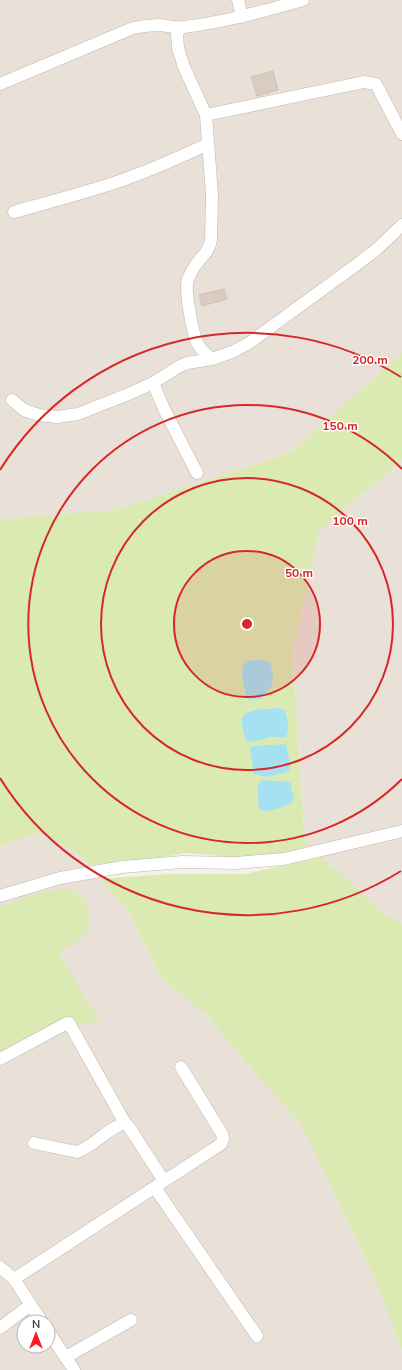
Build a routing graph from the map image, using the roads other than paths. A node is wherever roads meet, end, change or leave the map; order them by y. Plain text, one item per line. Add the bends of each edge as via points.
1 (238, 0) edge
2 (303, 0) edge
3 (242, 17) junction
4 (180, 28) junction
5 (0, 84) edge
6 (206, 115) junction
7 (402, 134) edge
8 (208, 144) junction
9 (14, 212) dead end
10 (402, 225) edge
11 (212, 359) junction
12 (153, 383) junction
13 (12, 400) dead end
14 (198, 473) dead end
15 (402, 831) edge
16 (0, 896) edge
17 (0, 1059) edge
18 (181, 1067) dead end
19 (125, 1123) junction
20 (34, 1143) dead end
21 (159, 1184) junction
22 (0, 1267) edge
23 (14, 1279) junction
24 (30, 1306) junction
25 (36, 1314) edge
26 (131, 1320) dead end
27 (0, 1328) edge
28 (257, 1336) dead end
29 (56, 1343) edge
30 (66, 1357) junction
31 (74, 1370) edge

1 - 3 street
2 - 3 street
3 - 4 street
4 - 5 street via 145,25 133,28
4 - 6 street via 177,34 178,48
6 - 7 street via 364,82 376,84
6 - 8 street
8 - 9 street via 130,177
8 - 11 street via 212,240 210,248 196,265 187,282 186,292 198,344
10 - 11 street via 377,249 249,343
11 - 12 street via 187,363
12 - 13 street via 78,414 57,417 24,410
12 - 14 street
15 - 16 street via 284,859 236,863 182,862 122,867 60,878
17 - 19 street via 69,1023
18 - 21 street via 223,1139 221,1144
19 - 20 street via 77,1152
19 - 21 street
21 - 23 street
21 - 28 street
22 - 23 street
23 - 24 street
24 - 25 street
24 - 27 street
26 - 30 street
29 - 30 street
30 - 31 street

